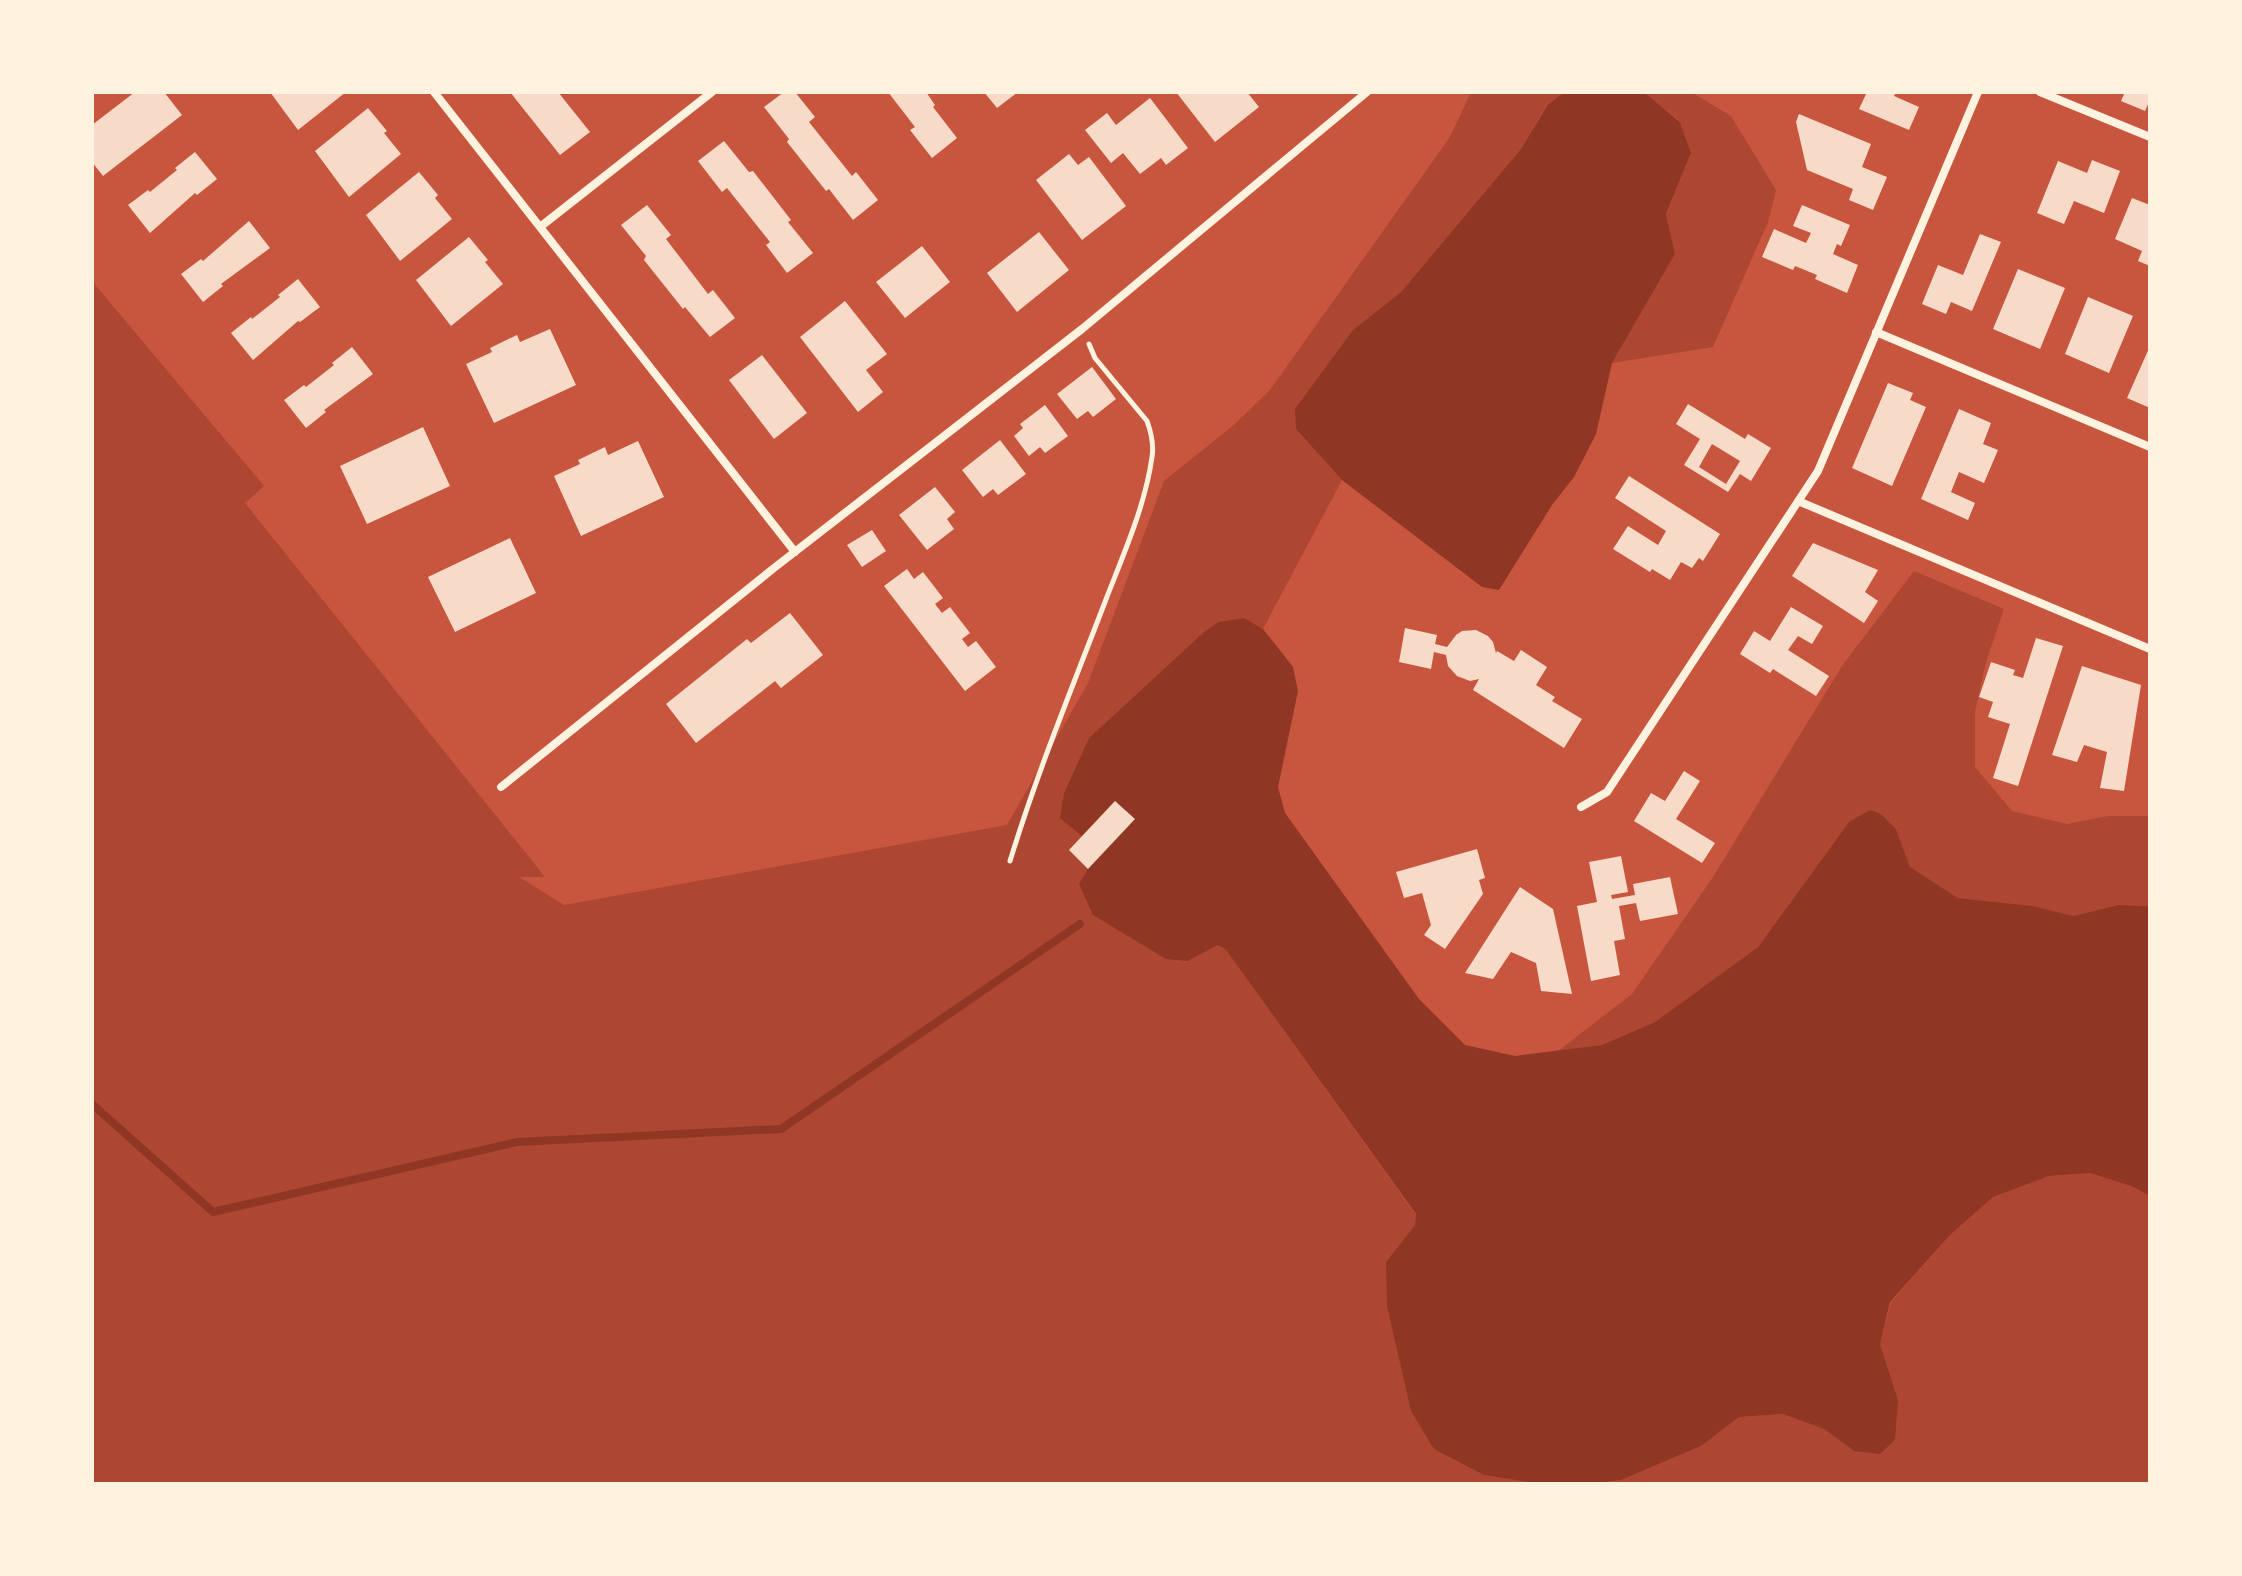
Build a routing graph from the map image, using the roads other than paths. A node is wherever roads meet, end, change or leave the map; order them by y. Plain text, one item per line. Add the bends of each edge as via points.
1 (434, 92) edge
2 (712, 92) edge
3 (1367, 92) edge
4 (1978, 92) edge
5 (2040, 92) edge
6 (2150, 137) edge
7 (540, 227) junction
8 (1876, 332) junction
9 (2150, 447) edge
10 (1798, 501) junction
11 (795, 552) junction
12 (2150, 649) edge
13 (501, 787) dead end
14 (1581, 807) dead end

1 - 7 street
2 - 7 street
3 - 11 street via 1082,329
4 - 8 street
5 - 6 street
7 - 11 street
8 - 9 street
8 - 10 street via 1818,471
10 - 12 street
10 - 14 street via 1607,792
11 - 13 street

